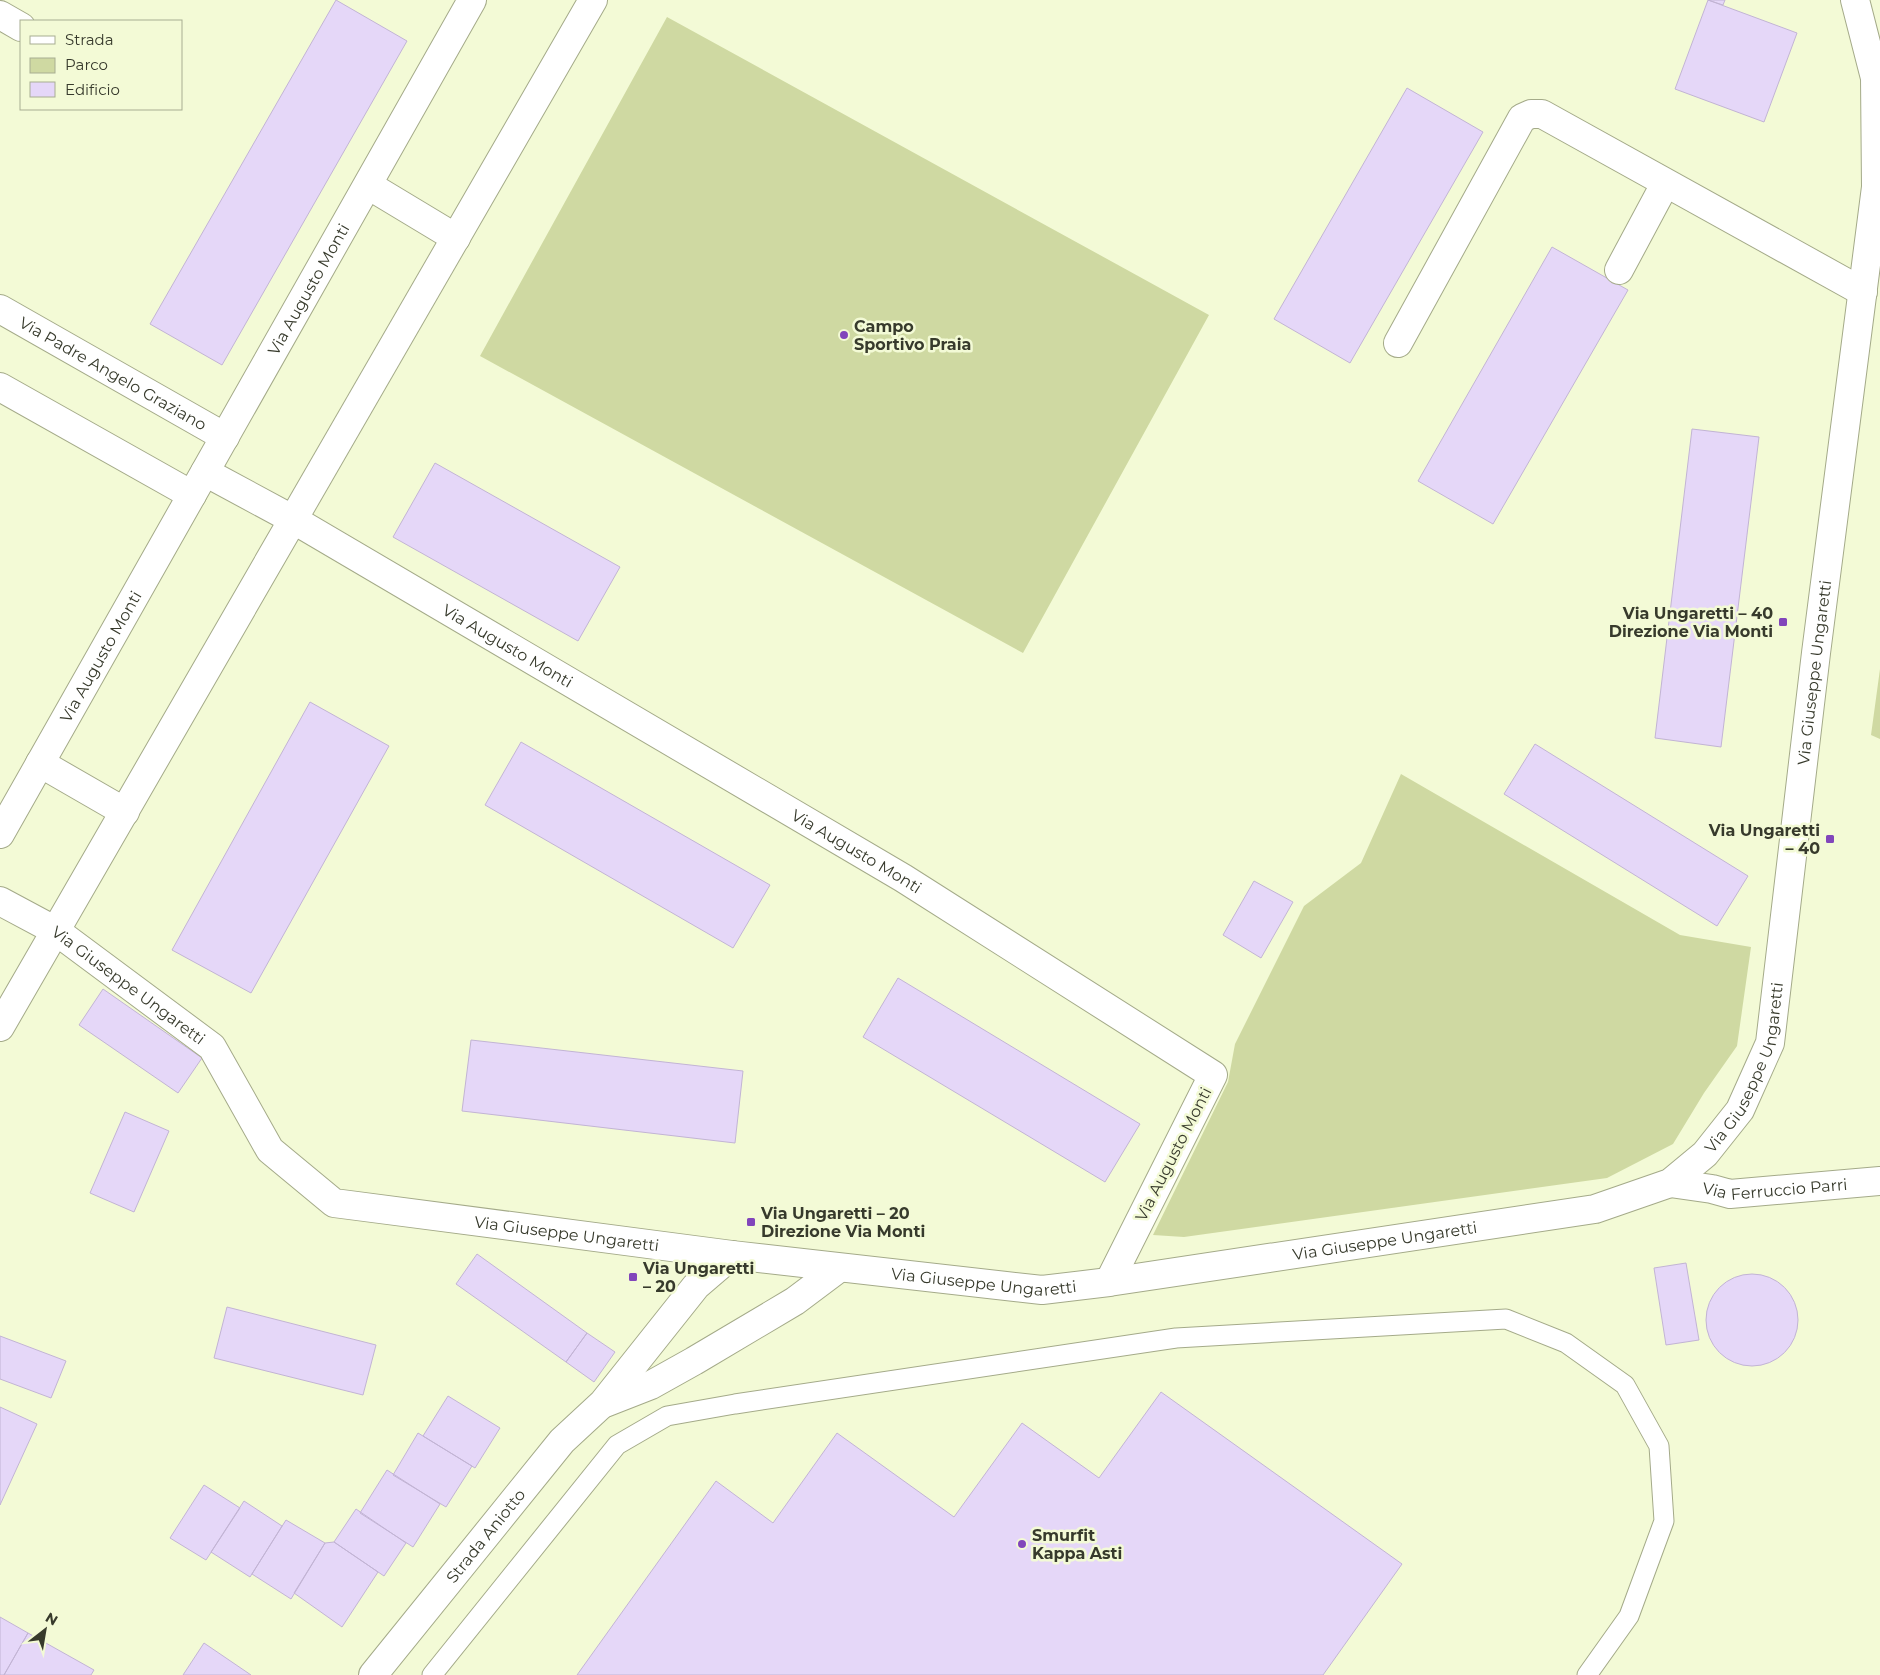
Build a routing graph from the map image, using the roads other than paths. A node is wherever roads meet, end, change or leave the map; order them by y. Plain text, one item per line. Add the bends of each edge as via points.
1 (472, 0) edge
2 (593, 0) edge
3 (1855, 0) edge
4 (0, 15) edge
5 (20, 26) edge
6 (1665, 184) junction
7 (368, 185) junction
8 (456, 238) junction
9 (1618, 270) dead end
10 (1863, 292) junction
11 (0, 309) edge
12 (1398, 343) dead end
13 (0, 387) edge
14 (225, 437) junction
15 (199, 484) junction
16 (294, 520) junction
17 (40, 763) junction
18 (125, 812) junction
19 (0, 834) edge
20 (0, 901) edge
21 (56, 931) junction
22 (0, 1027) edge
23 (1880, 1181) edge
24 (1670, 1183) junction
25 (732, 1255) junction
26 (839, 1268) junction
27 (1109, 1282) junction
28 (603, 1403) junction
29 (373, 1675) edge
30 (432, 1675) edge
31 (1587, 1675) edge

1 - 7 street, Via Augusto Monti
2 - 8 street
3 - 10 street, Via Giuseppe Ungaretti via 1875,78 1876,187
4 - 5 street
6 - 9 street
6 - 10 street
6 - 12 street via 1542,114 1522,118
7 - 8 street
7 - 14 street, Via Augusto Monti
8 - 16 street
10 - 24 street, Via Giuseppe Ungaretti via 1770,1043 1740,1110 1705,1154
11 - 14 street, Via Padre Angelo Graziano
13 - 15 street
14 - 15 street, Via Augusto Monti
15 - 16 street, Via Augusto Monti
15 - 17 street, Via Augusto Monti
16 - 18 street
16 - 27 street, Via Augusto Monti via 903,878 1213,1075
17 - 18 street
17 - 19 street, Via Augusto Monti
18 - 21 street
20 - 21 street, Via Giuseppe Ungaretti
21 - 22 street
21 - 25 street, Via Giuseppe Ungaretti via 212,1047 270,1150 334,1203
23 - 24 street, Via Ferruccio Parri via 1730,1194
24 - 27 street, Via Giuseppe Ungaretti via 1595,1209
25 - 26 street, Via Giuseppe Ungaretti
25 - 28 street, Strada Aniotto via 696,1286
26 - 27 street, Via Giuseppe Ungaretti via 1042,1290
26 - 28 street, Strada Aniotto via 795,1300 694,1361 651,1385
28 - 29 street, Strada Aniotto via 562,1441
30 - 31 lane via 616,1445 667,1416 1176,1338 1506,1319 1566,1343 1626,1386 1660,1446 1664,1521 1629,1616

